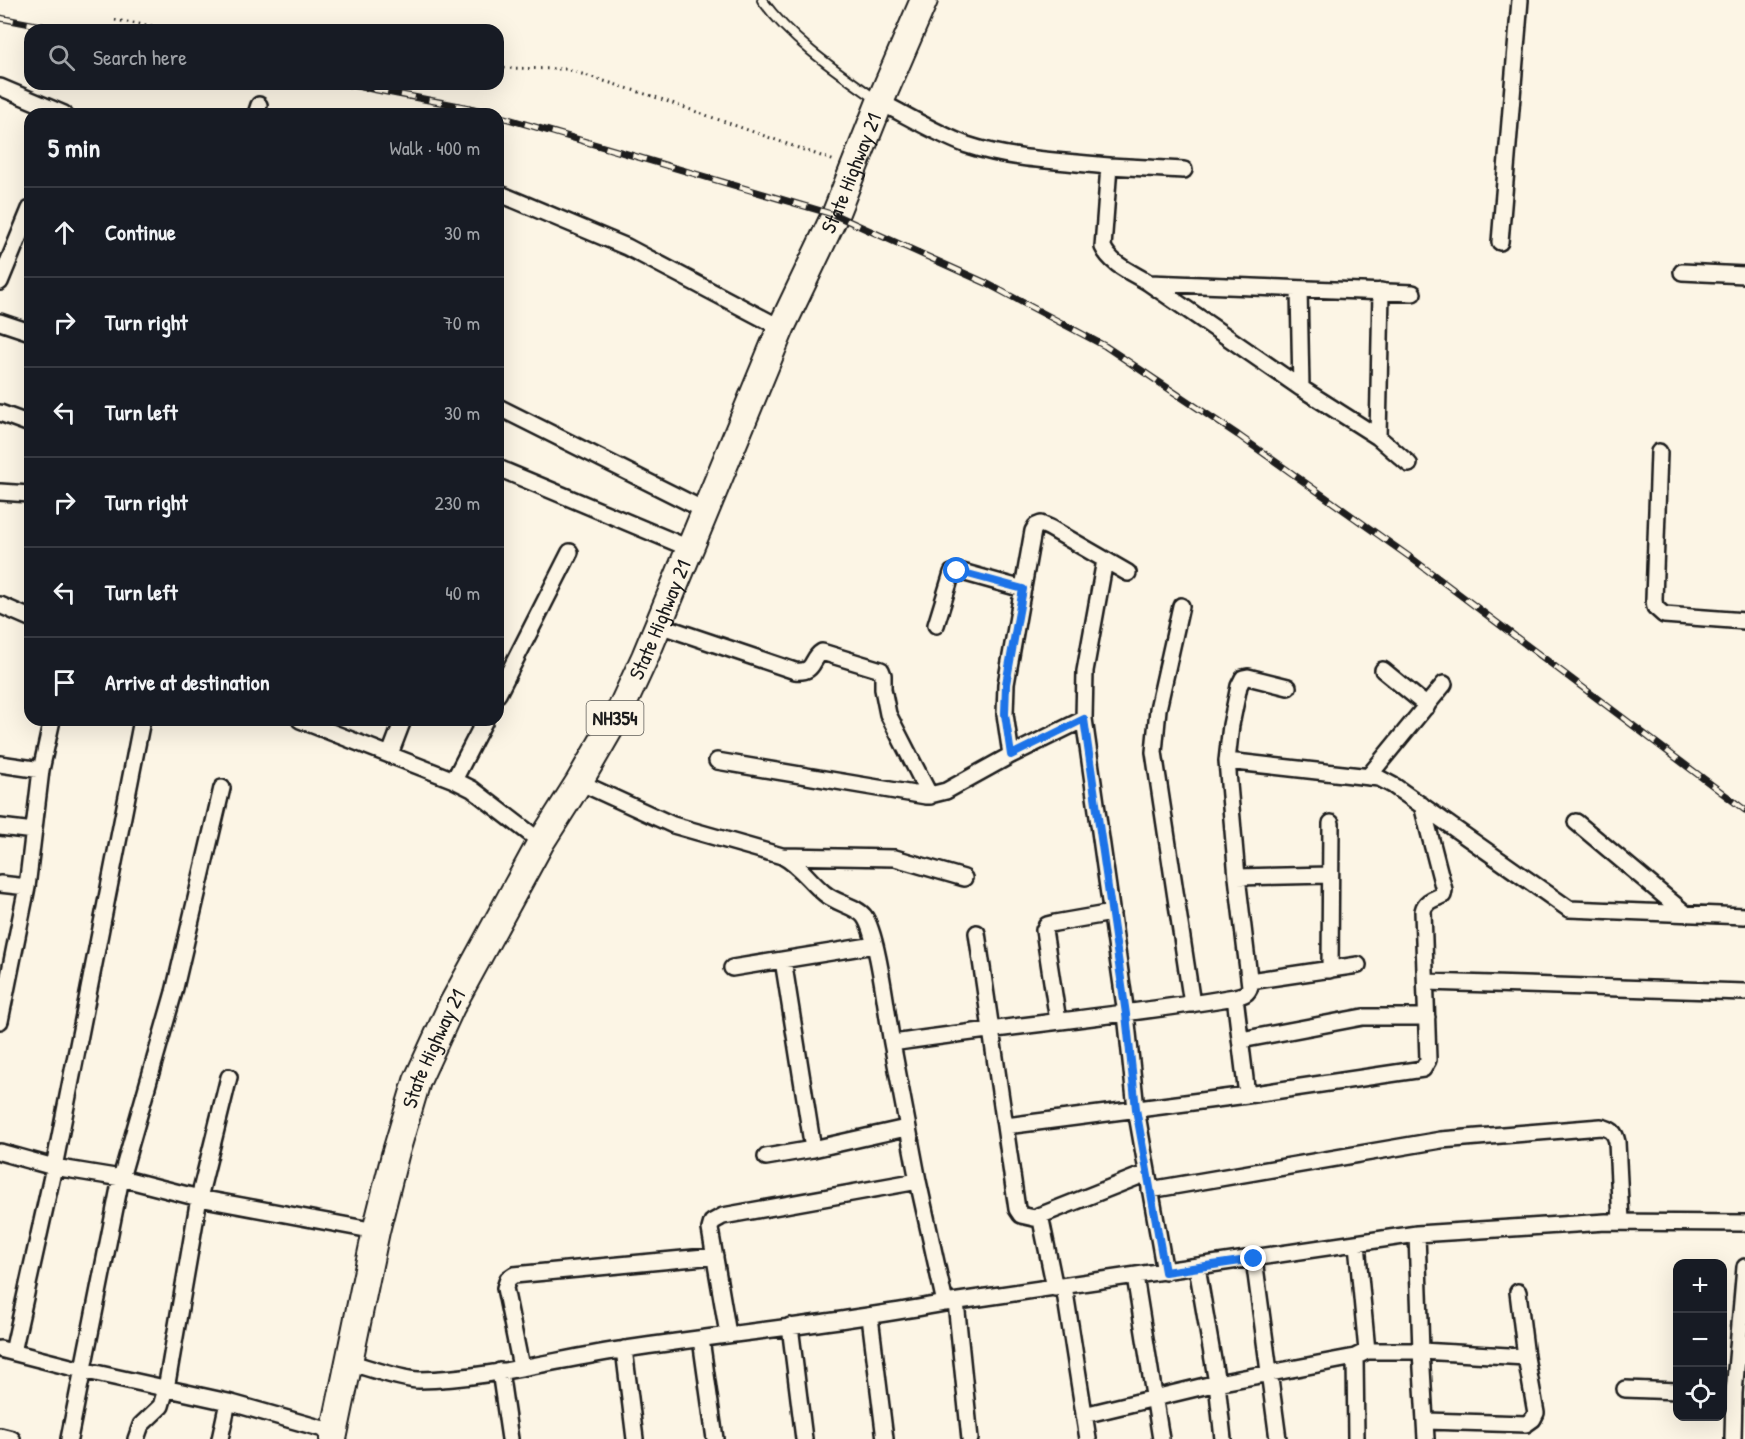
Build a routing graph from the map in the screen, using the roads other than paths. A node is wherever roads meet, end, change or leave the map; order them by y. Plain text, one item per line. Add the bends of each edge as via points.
1 (762, 0) edge
2 (924, 0) edge
3 (1520, 0) edge
4 (0, 87) edge
5 (880, 102) junction
6 (50, 108) edge
7 (1109, 166) junction
8 (1184, 170) dead end
9 (504, 195) edge
10 (24, 219) edge
11 (1500, 242) dead end
12 (6, 249) edge
13 (1682, 272) dead end
14 (1745, 275) edge
15 (0, 282) edge
16 (1149, 283) junction
17 (1299, 289) junction
18 (1381, 291) junction
19 (1413, 292) dead end
20 (0, 322) edge
21 (781, 328) junction
22 (24, 330) edge
23 (1301, 388) junction
24 (504, 410) edge
25 (0, 413) edge
26 (24, 422) edge
27 (1378, 437) junction
28 (1659, 452) dead end
29 (1409, 464) dead end
30 (504, 471) edge
31 (0, 492) edge
32 (24, 494) edge
33 (706, 511) junction
34 (691, 549) junction
35 (570, 552) dead end
36 (1105, 560) junction
37 (1128, 573) dead end
38 (1023, 589) junction
39 (0, 605) edge
40 (1181, 606) dead end
41 (24, 615) edge
42 (1745, 621) edge
43 (660, 625) junction
44 (936, 625) dead end
45 (1383, 670) dead end
46 (504, 682) edge
47 (1444, 684) dead end
48 (1288, 687) dead end
49 (1428, 706) junction
50 (1084, 719) junction
51 (51, 726) edge
52 (141, 726) edge
53 (316, 726) edge
54 (401, 726) edge
55 (482, 726) edge
56 (390, 754) junction
57 (1011, 755) junction
58 (1227, 760) junction
59 (717, 761) dead end
60 (0, 764) edge
61 (41, 770) junction
62 (1368, 777) junction
63 (454, 780) junction
64 (579, 782) junction
65 (222, 788) dead end
66 (930, 796) junction
67 (1422, 805) junction
68 (1331, 822) dead end
69 (1576, 822) dead end
70 (0, 827) edge
71 (34, 831) junction
72 (541, 842) junction
73 (782, 856) junction
74 (1330, 875) junction
75 (1237, 877) junction
76 (964, 878) dead end
77 (0, 884) edge
78 (27, 887) junction
79 (1112, 914) junction
80 (1686, 914) junction
81 (1745, 916) edge
82 (977, 933) dead end
83 (874, 945) junction
84 (783, 960) junction
85 (1358, 965) dead end
86 (732, 968) dead end
87 (1330, 969) junction
88 (1250, 981) junction
89 (1426, 982) junction
90 (1745, 992) edge
91 (1235, 997) junction
92 (1192, 1004) junction
93 (1126, 1014) junction
94 (1427, 1017) junction
95 (0, 1021) edge
96 (1058, 1021) junction
97 (992, 1029) junction
98 (1241, 1040) junction
99 (892, 1043) junction
100 (229, 1077) dead end
101 (1247, 1095) junction
102 (1136, 1109) junction
103 (1006, 1126) junction
104 (906, 1128) junction
105 (813, 1149) junction
106 (0, 1152) edge
107 (766, 1157) dead end
108 (54, 1167) junction
109 (1147, 1173) junction
110 (121, 1178) junction
111 (918, 1181) junction
112 (1150, 1190) junction
113 (199, 1197) junction
114 (1040, 1215) junction
115 (1621, 1221) junction
116 (1745, 1223) edge
117 (376, 1231) junction
118 (1417, 1234) junction
119 (1357, 1244) junction
120 (715, 1256) junction
121 (1254, 1259) junction
122 (1197, 1267) junction
123 (1745, 1267) edge
124 (1165, 1272) junction
125 (1135, 1276) junction
126 (1059, 1287) junction
127 (1518, 1292) dead end
128 (951, 1302) junction
129 (1744, 1305) edge
130 (870, 1317) junction
131 (790, 1326) junction
132 (728, 1334) junction
133 (701, 1339) junction
134 (624, 1349) junction
135 (7, 1350) edge
136 (1421, 1351) junction
137 (1361, 1354) junction
138 (1526, 1357) junction
139 (348, 1362) junction
140 (521, 1367) junction
141 (82, 1370) junction
142 (500, 1371) junction
143 (1270, 1373) junction
144 (1217, 1383) junction
145 (166, 1389) junction
146 (1625, 1389) dead end
147 (1673, 1391) edge
148 (1728, 1393) edge
149 (1155, 1399) junction
150 (228, 1402) junction
151 (1084, 1415) junction
152 (1426, 1421) junction
153 (0, 1436) edge
154 (334, 1436) edge
155 (12, 1439) edge
156 (69, 1439) edge
157 (136, 1439) edge
158 (220, 1439) edge
159 (510, 1439) edge
160 (635, 1439) edge
161 (714, 1439) edge
162 (804, 1439) edge
163 (885, 1439) edge
164 (970, 1439) edge
165 (1088, 1439) edge
166 (1161, 1439) edge
167 (1223, 1439) edge
168 (1278, 1439) edge
169 (1356, 1439) edge
170 (1426, 1439) edge
171 (1732, 1439) edge

1 - 5 lane via 811,52
2 - 5 highway, State Highway 21 / NH354
3 - 11 street
4 - 6 street
5 - 7 street via 954,140 979,148
5 - 21 highway, State Highway 21 / NH354 via 835,215
7 - 8 street
7 - 16 street via 1103,247 1113,261
9 - 21 street via 618,242
10 - 12 street
12 - 15 street
13 - 14 street
16 - 17 street
16 - 23 street
17 - 18 street
17 - 23 street
18 - 19 street
18 - 27 street
20 - 22 street
21 - 33 highway, State Highway 21 / NH354
23 - 27 street
24 - 33 street
25 - 26 street
27 - 29 street
28 - 42 street via 1656,607 1664,615
30 - 34 street
31 - 32 street
33 - 34 highway, State Highway 21 / NH354
34 - 43 highway, State Highway 21 / NH354
35 - 46 street
36 - 37 street
36 - 38 street via 1041,524 1036,526
36 - 50 street via 1085,671
38 - 44 street via 962,572 951,573
38 - 57 street via 1006,684 1005,714
39 - 41 street
40 - 92 street via 1158,709 1154,752
43 - 64 highway, State Highway 21 / NH354 via 620,711
43 - 66 street via 795,671 808,670 822,652 881,670 888,714
45 - 49 street
47 - 49 street
48 - 58 street via 1243,678
49 - 62 street
50 - 57 street
50 - 79 street
51 - 61 street
52 - 108 street
53 - 56 street
54 - 56 street
55 - 63 street
56 - 63 street
57 - 66 street
58 - 62 street
58 - 75 street
59 - 66 street
60 - 61 street
61 - 71 street
62 - 67 street via 1379,778
63 - 72 street via 472,789
64 - 72 highway, State Highway 21 / NH354
64 - 73 street via 673,825
65 - 110 street via 174,992
67 - 80 street via 1569,909
67 - 89 street via 1444,890 1443,895 1424,906
68 - 74 street
69 - 80 street
70 - 71 street
71 - 78 street
72 - 117 highway, State Highway 21 / NH354 via 451,1007 417,1082
73 - 76 street via 895,858
73 - 83 street via 795,863 830,899 862,914
74 - 75 street
74 - 87 street
75 - 88 street
77 - 78 street
78 - 95 street
79 - 93 street
79 - 96 street via 1055,923 1044,930
80 - 81 street
82 - 97 street
83 - 84 street
83 - 99 street
84 - 86 street
84 - 105 street
85 - 87 street
87 - 88 street
88 - 91 street via 1248,991
89 - 90 street
89 - 94 street
91 - 92 street
91 - 98 street
92 - 93 street
93 - 96 street
93 - 102 street
94 - 98 street via 1364,1017
94 - 101 street via 1428,1060 1423,1069
96 - 97 street
97 - 99 street
97 - 103 street
98 - 101 street
99 - 104 street
100 - 113 street
101 - 102 street
102 - 103 street
102 - 109 street
103 - 114 street via 1017,1209 1027,1218
104 - 105 street
104 - 111 street
105 - 107 street
106 - 108 street
108 - 110 street
108 - 135 street
109 - 112 street
109 - 114 street
110 - 113 street
110 - 141 street
111 - 120 street via 716,1219 710,1229
111 - 128 street
112 - 115 street via 1441,1140 1601,1127 1610,1129 1617,1142
112 - 124 street
113 - 117 street
113 - 145 street
114 - 126 street
115 - 116 street
115 - 118 street
117 - 139 highway, State Highway 21 / NH354
118 - 119 street
118 - 136 street
119 - 121 street
119 - 137 street
120 - 132 street
120 - 140 street via 514,1275 505,1288
121 - 122 street
121 - 143 street
122 - 124 street
122 - 144 street
123 - 129 street
124 - 125 street
125 - 126 street
125 - 149 street
126 - 128 street
126 - 151 street
127 - 138 street
128 - 130 street
128 - 164 street
129 - 148 street
130 - 131 street
130 - 163 street
131 - 132 street
131 - 162 street
132 - 133 street
133 - 134 street
133 - 161 street
134 - 140 street
134 - 160 street
135 - 141 street
136 - 137 street
136 - 138 street
136 - 152 street
137 - 143 street
137 - 169 street
138 - 152 street via 1536,1413 1526,1424
139 - 142 street via 416,1380
139 - 154 highway, State Highway 21 / NH354
140 - 142 street
141 - 145 street
141 - 156 street
142 - 159 street
143 - 144 street
143 - 168 street
144 - 149 street
144 - 167 street
145 - 150 street
145 - 157 street via 161,1406 141,1425
146 - 147 street
148 - 171 street
149 - 151 street
149 - 166 street
150 - 154 street
150 - 158 street
151 - 165 street
152 - 170 street
153 - 155 street

